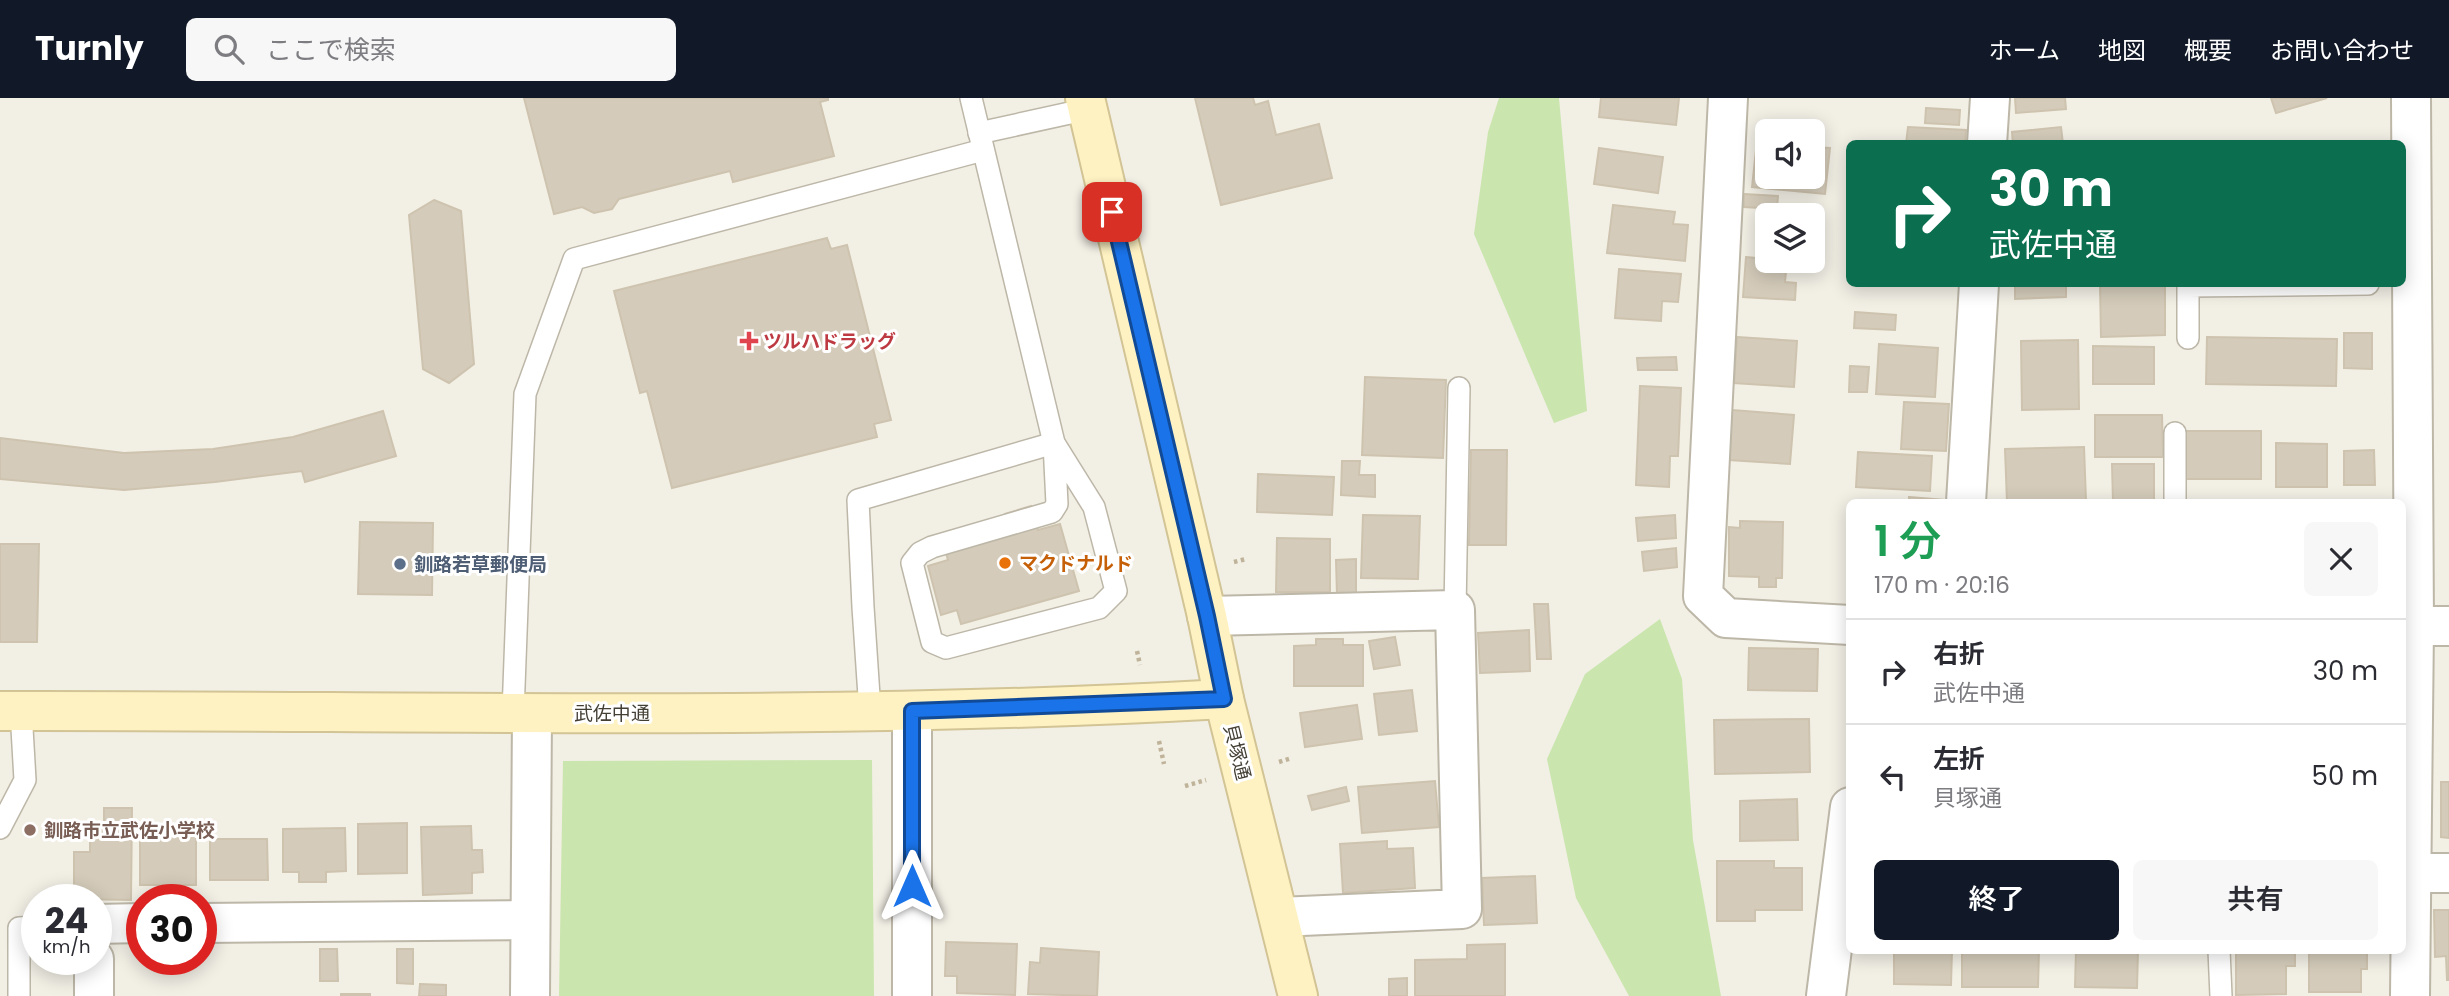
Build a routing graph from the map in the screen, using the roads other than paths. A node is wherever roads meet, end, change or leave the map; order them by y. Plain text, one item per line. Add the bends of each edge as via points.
1 (971, 98) edge
2 (1728, 98) edge
3 (1990, 98) edge
4 (2411, 98) edge
5 (1086, 103) edge
6 (1987, 140) edge
7 (981, 141) junction
8 (2408, 283) edge
9 (1979, 287) edge
10 (2188, 287) edge
11 (2188, 338) dead end
12 (1459, 388) dead end
13 (2175, 433) dead end
14 (1055, 443) junction
15 (1966, 499) edge
16 (2175, 499) edge
17 (1455, 610) junction
18 (1207, 616) junction
19 (1846, 625) edge
20 (2422, 626) edge
21 (1224, 699) junction
22 (11, 711) edge
23 (870, 711) junction
24 (912, 711) junction
25 (522, 713) junction
26 (0, 828) edge
27 (2408, 828) edge
28 (1846, 870) edge
29 (2431, 873) edge
30 (1279, 917) junction
31 (1843, 918) edge
32 (529, 920) junction
33 (217, 923) edge
34 (19, 928) edge
35 (2219, 954) edge
36 (94, 975) edge
37 (19, 996) edge
38 (94, 996) edge
39 (530, 996) edge
40 (912, 996) edge
41 (1298, 996) edge
42 (1826, 996) edge
43 (2221, 996) edge
44 (2410, 996) edge

1 - 7 lane
2 - 19 street via 1703,596 1726,618
3 - 6 street
4 - 8 street
5 - 7 lane
5 - 18 street, 貝塚通
7 - 14 lane
7 - 25 lane via 574,259 525,394
8 - 20 street
9 - 15 street
10 - 11 lane
12 - 17 lane
13 - 16 lane
14 - 14 lane via 1094,507 1116,591 1099,608 946,648 932,642 912,563 932,547 1052,512 1057,503
14 - 23 lane via 858,500
17 - 18 street
17 - 30 street via 1462,909
18 - 21 street, 貝塚通
20 - 27 street
21 - 24 street, 武佐中通
21 - 30 street, 貝塚通
22 - 25 street, 武佐中通
22 - 26 lane via 25,780
23 - 24 street, 武佐中通
23 - 25 street, 武佐中通
24 - 40 street
25 - 32 street
27 - 29 street
28 - 31 street
29 - 44 street
30 - 41 street, 貝塚通
31 - 42 street
32 - 33 street
32 - 39 street
34 - 37 lane
35 - 43 lane
36 - 38 street

